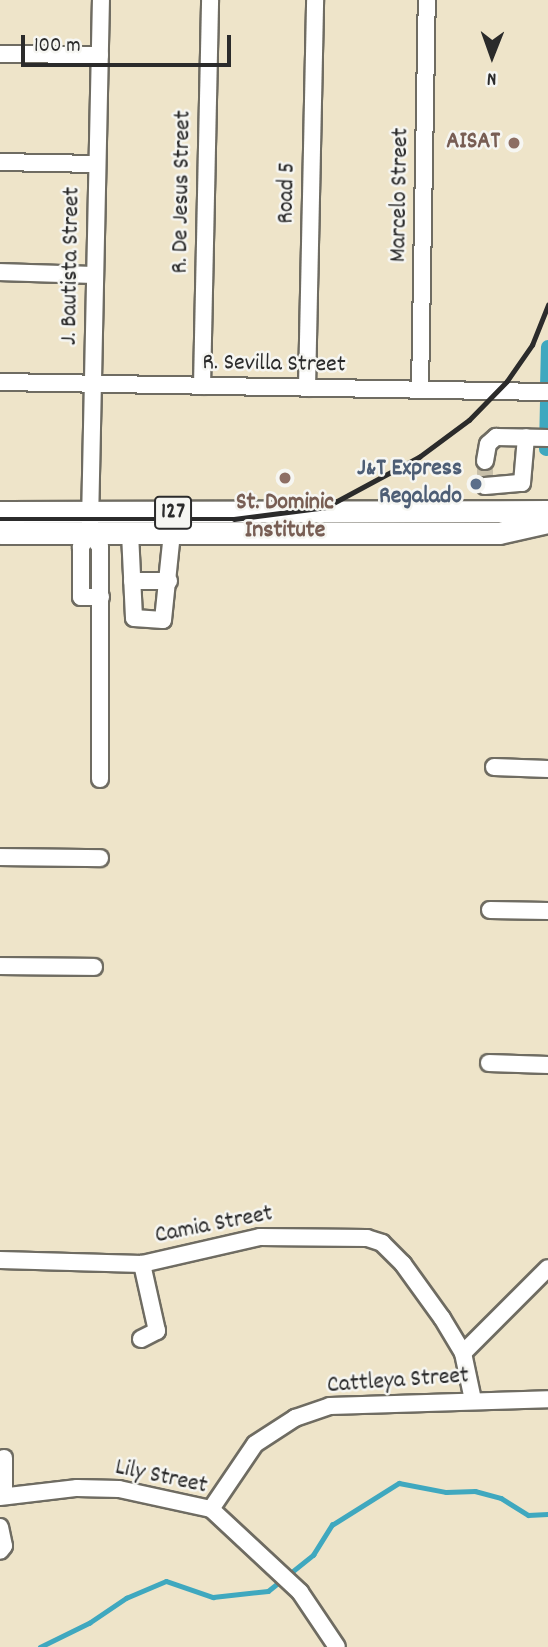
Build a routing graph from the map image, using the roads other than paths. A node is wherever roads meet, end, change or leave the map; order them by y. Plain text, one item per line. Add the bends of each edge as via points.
1 (100, 0) edge
2 (210, 0) edge
3 (315, 0) edge
4 (427, 0) edge
5 (0, 54) edge
6 (100, 55) junction
7 (0, 162) edge
8 (97, 164) junction
9 (0, 272) edge
10 (94, 275) junction
11 (0, 382) edge
12 (92, 383) junction
13 (202, 386) junction
14 (307, 388) junction
15 (420, 390) junction
16 (548, 392) edge
17 (526, 437) junction
18 (546, 438) edge
19 (485, 474) junction
20 (548, 511) edge
21 (0, 512) edge
22 (484, 513) junction
23 (548, 522) edge
24 (90, 523) junction
25 (0, 533) edge
26 (130, 533) junction
27 (172, 533) junction
28 (132, 581) junction
29 (169, 581) junction
30 (494, 768) dead end
31 (548, 769) edge
32 (100, 779) dead end
33 (0, 857) edge
34 (100, 858) dead end
35 (490, 910) dead end
36 (548, 911) edge
37 (0, 966) edge
38 (94, 967) dead end
39 (489, 1063) dead end
40 (548, 1065) edge
41 (0, 1260) edge
42 (142, 1264) junction
43 (548, 1268) edge
44 (141, 1339) dead end
45 (463, 1353) junction
46 (548, 1399) edge
47 (474, 1400) junction
48 (4, 1458) dead end
49 (2, 1496) edge
50 (211, 1510) junction
51 (0, 1527) edge
52 (0, 1552) edge
53 (337, 1647) edge

1 - 6 street, J. Bautista Street
2 - 13 street, R. De Jesus Street
3 - 14 street, Road 5
4 - 15 street, Marcelo Street
5 - 6 street
6 - 8 street, J. Bautista Street
7 - 8 street
8 - 10 street, J. Bautista Street
9 - 10 street
10 - 12 street, J. Bautista Street
11 - 12 street, R. Sevilla Street
12 - 13 street, R. Sevilla Street
12 - 24 street, J. Bautista Street
13 - 14 street, R. Sevilla Street
14 - 15 street, R. Sevilla Street
15 - 16 street, R. Sevilla Street
17 - 18 street
17 - 19 street via 492,440
17 - 19 street via 522,483
19 - 22 street
20 - 22 main road, 127
21 - 24 main road, 127
22 - 24 main road, 127
23 - 27 main road, 127 via 499,533
24 - 25 main road, 127
24 - 26 main road, 127
24 - 32 street, J. Bautista Street via 81,547 81,597 101,597
26 - 27 main road, 127
26 - 28 street
27 - 29 street
28 - 29 street
28 - 29 street via 135,620 163,620
30 - 31 street
33 - 34 street
35 - 36 street
37 - 38 street
39 - 40 street
41 - 42 street, Camia Street
42 - 44 street via 158,1331
42 - 45 street, Camia Street via 260,1237 367,1238 382,1243 403,1264
43 - 45 street
45 - 47 street, Camia Street
46 - 47 street, Cattleya Street
47 - 50 street, Cattleya Street via 330,1406 295,1418 255,1444
48 - 49 street
49 - 50 street, Lily Street via 77,1488 119,1489
50 - 53 street, Lily Street via 300,1592
51 - 52 street via 4,1546

